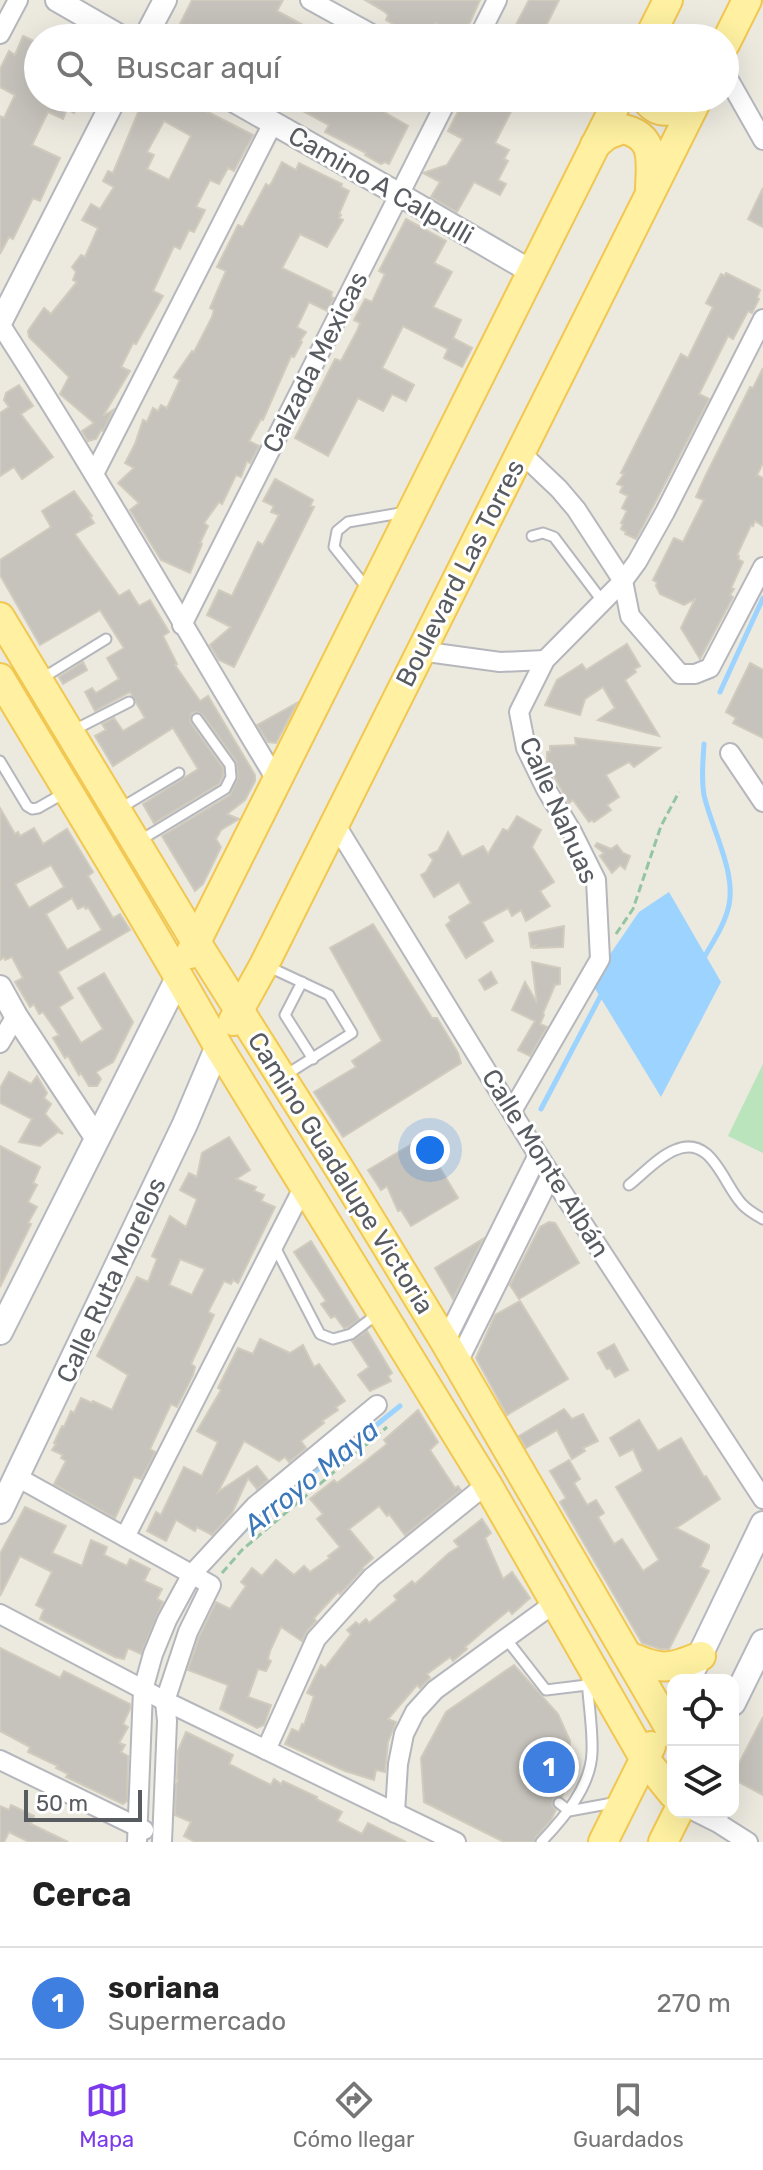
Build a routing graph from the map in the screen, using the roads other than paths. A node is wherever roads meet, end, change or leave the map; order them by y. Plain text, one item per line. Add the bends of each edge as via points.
1 (18, 0) edge
2 (57, 0) edge
3 (165, 0) edge
4 (310, 0) edge
5 (497, 0) edge
6 (668, 0) edge
7 (747, 0) edge
8 (99, 24) edge
9 (152, 24) edge
10 (354, 24) edge
11 (485, 24) edge
12 (656, 24) edge
13 (735, 24) edge
14 (0, 34) edge
15 (739, 98) edge
16 (108, 112) edge
17 (254, 112) edge
18 (441, 112) edge
19 (612, 112) edge
20 (691, 112) edge
21 (273, 123) junction
22 (763, 140) edge
23 (595, 145) junction
24 (650, 193) junction
25 (400, 195) junction
26 (532, 272) junction
27 (763, 319) edge
28 (0, 323) edge
29 (520, 452) junction
30 (94, 474) junction
31 (413, 510) junction
32 (532, 536) dead end
33 (763, 567) edge
34 (623, 581) junction
35 (372, 594) junction
36 (603, 602) junction
37 (0, 617) edge
38 (182, 625) junction
39 (106, 639) dead end
40 (420, 651) junction
41 (545, 660) junction
42 (38, 681) junction
43 (6, 693) edge
44 (129, 702) dead end
45 (197, 719) dead end
46 (69, 733) junction
47 (730, 753) dead end
48 (0, 761) edge
49 (179, 773) dead end
50 (277, 781) junction
51 (66, 791) junction
52 (763, 802) edge
53 (116, 811) junction
54 (334, 822) junction
55 (136, 843) junction
56 (196, 942) junction
57 (264, 965) junction
58 (179, 976) junction
59 (302, 982) junction
60 (0, 987) edge
61 (240, 1010) junction
62 (16, 1016) junction
63 (0, 1043) edge
64 (218, 1046) junction
65 (313, 1059) junction
66 (282, 1078) junction
67 (512, 1111) junction
68 (97, 1139) junction
69 (538, 1155) junction
70 (551, 1175) junction
71 (629, 1185) dead end
72 (304, 1186) junction
73 (761, 1214) edge
74 (274, 1245) junction
75 (380, 1311) junction
76 (0, 1332) edge
77 (451, 1353) junction
78 (377, 1405) dead end
79 (17, 1477) junction
80 (487, 1484) junction
81 (763, 1499) edge
82 (0, 1511) edge
83 (763, 1524) edge
84 (125, 1537) junction
85 (192, 1574) junction
86 (556, 1602) junction
87 (0, 1614) edge
88 (507, 1640) junction
89 (763, 1642) edge
90 (586, 1656) junction
91 (628, 1656) junction
92 (694, 1668) edge
93 (587, 1685) junction
94 (143, 1690) junction
95 (546, 1690) junction
96 (739, 1691) edge
97 (165, 1701) junction
98 (546, 1701) dead end
99 (667, 1714) edge
100 (667, 1726) edge
101 (266, 1750) junction
102 (644, 1758) junction
103 (0, 1760) edge
104 (667, 1787) edge
105 (625, 1801) junction
106 (559, 1803) dead end
107 (569, 1811) junction
108 (395, 1813) junction
109 (675, 1818) edge
110 (716, 1818) edge
111 (137, 1834) edge
112 (164, 1841) edge
113 (456, 1842) edge
114 (541, 1842) edge
115 (603, 1842) edge
116 (663, 1842) edge
117 (748, 1842) edge

1 - 14 street
2 - 8 street
3 - 9 street
4 - 10 street
5 - 11 street
6 - 12 main road
7 - 13 main road
15 - 22 street
16 - 28 street
17 - 21 street, Camino A Calpulli
18 - 25 street, Calzada Mexicas
19 - 23 main road
20 - 24 main road, Boulevard Las Torres
21 - 25 street, Camino A Calpulli
21 - 30 street
23 - 24 main road via 623,129 642,137 651,156
23 - 26 main road
24 - 29 main road, Boulevard Las Torres
25 - 26 street, Camino A Calpulli
25 - 38 street, Calzada Mexicas
26 - 31 main road
27 - 34 street, Calle Nahuas via 650,540
28 - 30 street
29 - 34 street via 576,509
29 - 40 main road, Boulevard Las Torres
30 - 38 street
31 - 35 main road
31 - 35 lane via 348,522 337,531 334,547
32 - 36 lane via 554,537
33 - 34 street via 710,668 695,674 680,674 630,616
34 - 36 street, Calle Nahuas
35 - 50 main road
36 - 41 street, Calle Nahuas
37 - 42 main road, Camino Guadalupe Victoria
38 - 50 street
39 - 42 lane
40 - 41 street via 500,662
40 - 54 main road, Boulevard Las Torres
41 - 67 street, Calle Nahuas via 519,712 526,748 596,880 600,959
42 - 46 main road, Camino Guadalupe Victoria
43 - 51 main road, Camino Guadalupe Victoria
44 - 46 lane
45 - 55 lane via 230,765 231,777 225,789
46 - 53 main road, Camino Guadalupe Victoria
47 - 52 street
48 - 51 lane via 32,809
49 - 53 lane
50 - 56 main road
51 - 58 main road, Camino Guadalupe Victoria
53 - 55 main road, Camino Guadalupe Victoria
54 - 57 main road, Boulevard Las Torres
54 - 67 street, Calle Monte Albán
55 - 56 main road, Camino Guadalupe Victoria
56 - 58 main road
56 - 61 main road, Camino Guadalupe Victoria
57 - 59 lane
57 - 61 main road, Boulevard Las Torres
58 - 64 main road, Camino Guadalupe Victoria
58 - 68 main road
59 - 65 lane via 285,1015
59 - 65 lane via 329,995 352,1033
60 - 62 street
61 - 64 main road, Boulevard Las Torres
61 - 66 main road, Camino Guadalupe Victoria
62 - 63 street
62 - 68 street
64 - 72 main road, Camino Guadalupe Victoria
64 - 79 main road, Calle Ruta Morelos
65 - 66 lane
66 - 77 main road, Camino Guadalupe Victoria
67 - 69 street, Calle Monte Albán
68 - 76 main road
69 - 70 street, Calle Monte Albán
69 - 77 street
70 - 77 street
70 - 81 street, Calle Monte Albán
71 - 73 lane via 672,1151 697,1148 709,1154 742,1205
72 - 74 street
72 - 75 main road, Camino Guadalupe Victoria
74 - 75 lane via 320,1334 333,1339 351,1334
74 - 84 street
75 - 80 main road, Camino Guadalupe Victoria
77 - 91 main road, Camino Guadalupe Victoria
78 - 85 street via 255,1506
79 - 82 main road, Calle Ruta Morelos
79 - 84 street
80 - 86 main road, Camino Guadalupe Victoria
80 - 101 street via 372,1577 316,1639
83 - 92 main road
84 - 85 street
85 - 94 street via 167,1620
85 - 97 street via 211,1585 188,1632
86 - 88 street
86 - 90 main road, Camino Guadalupe Victoria
87 - 94 street
88 - 95 lane
88 - 108 street via 435,1690 415,1712 398,1764
89 - 96 main road
90 - 93 lane
90 - 102 main road, Camino Guadalupe Victoria
91 - 92 main road via 664,1668
91 - 99 main road, Camino Guadalupe Victoria
93 - 95 lane
93 - 107 lane via 592,1755
94 - 97 street
94 - 111 street
95 - 98 lane
97 - 101 street
97 - 112 street
100 - 102 main road
101 - 108 street
102 - 104 main road, Camino Guadalupe Victoria
102 - 105 main road
103 - 111 street
105 - 107 lane
105 - 115 main road
106 - 107 lane
107 - 114 lane
108 - 113 street
109 - 116 main road
110 - 117 street
111 - 112 street

